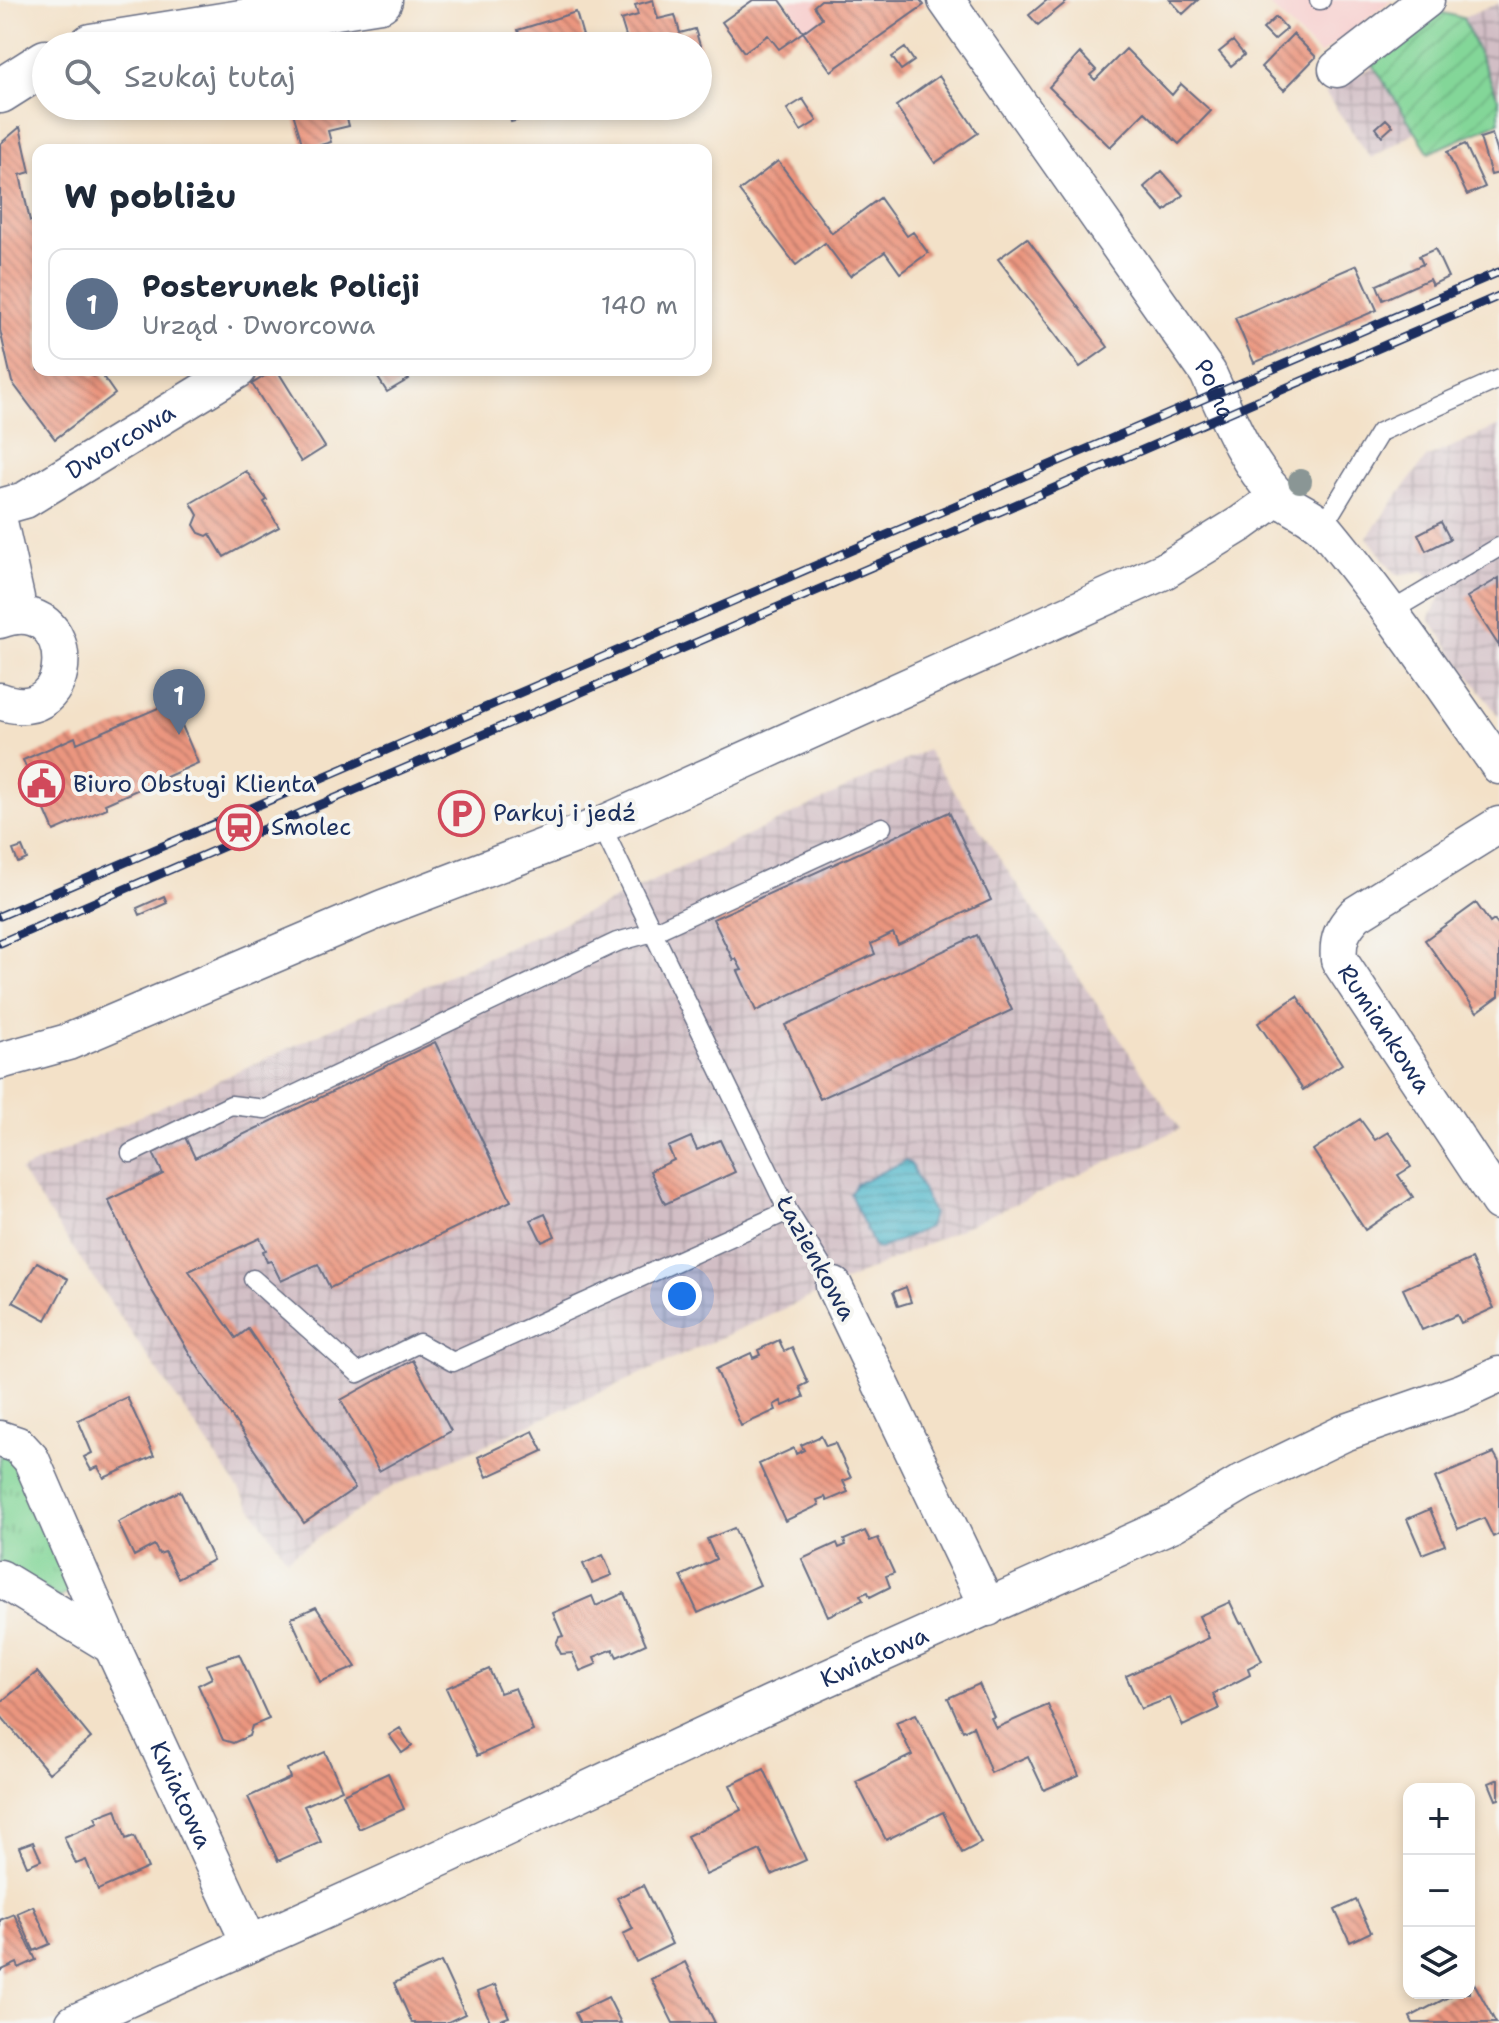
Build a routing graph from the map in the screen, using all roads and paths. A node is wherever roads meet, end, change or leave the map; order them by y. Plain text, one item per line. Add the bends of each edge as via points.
1 (380, 0) edge
2 (946, 0) edge
3 (1426, 0) edge
4 (334, 4) edge
5 (172, 32) edge
6 (1337, 69) dead end
7 (32, 71) edge
8 (0, 91) edge
9 (228, 376) edge
10 (1499, 379) edge
11 (1278, 497) junction
12 (0, 507) edge
13 (0, 526) edge
14 (1323, 526) junction
15 (1499, 547) edge
16 (1390, 612) junction
17 (8, 618) edge
18 (0, 701) edge
19 (1499, 766) edge
20 (601, 825) junction
21 (1499, 825) edge
22 (882, 827) dead end
23 (653, 932) junction
24 (0, 1061) edge
25 (131, 1153) dead end
26 (1499, 1202) edge
27 (788, 1211) junction
28 (253, 1279) dead end
29 (834, 1286) joint
30 (1499, 1375) edge
31 (0, 1439) edge
32 (0, 1578) edge
33 (988, 1608) junction
34 (112, 1646) junction
35 (250, 1944) junction
36 (74, 2023) edge

1 - 4 street
2 - 11 street, Polna via 1208,373 1235,433
3 - 6 street
4 - 5 street
7 - 8 street
9 - 12 street, Dworcowa via 25,500
10 - 14 lane via 1380,432
11 - 14 street, Polna
11 - 20 street via 1164,571
13 - 17 street via 16,598
14 - 16 street, Polna
15 - 16 lane
16 - 19 street, Polna
17 - 18 street via 42,623 52,632 62,656 61,669 57,683 36,701
20 - 23 lane, Łazienkowa
20 - 24 street via 383,908 68,1042
21 - 26 street, Rumiankowa via 1356,914 1338,944 1339,960
22 - 23 lane
23 - 25 lane via 617,942 265,1109 231,1105
23 - 27 lane, Łazienkowa
27 - 28 lane via 453,1362 419,1343 358,1373
27 - 29 lane, Łazienkowa
29 - 33 street, Łazienkowa
30 - 33 street, Kwiatowa via 1344,1433 1174,1523
31 - 34 street, Kwiatowa via 18,1445 31,1459
32 - 34 street
33 - 35 street, Kwiatowa
34 - 35 street, Kwiatowa
35 - 36 street, Kwiatowa

